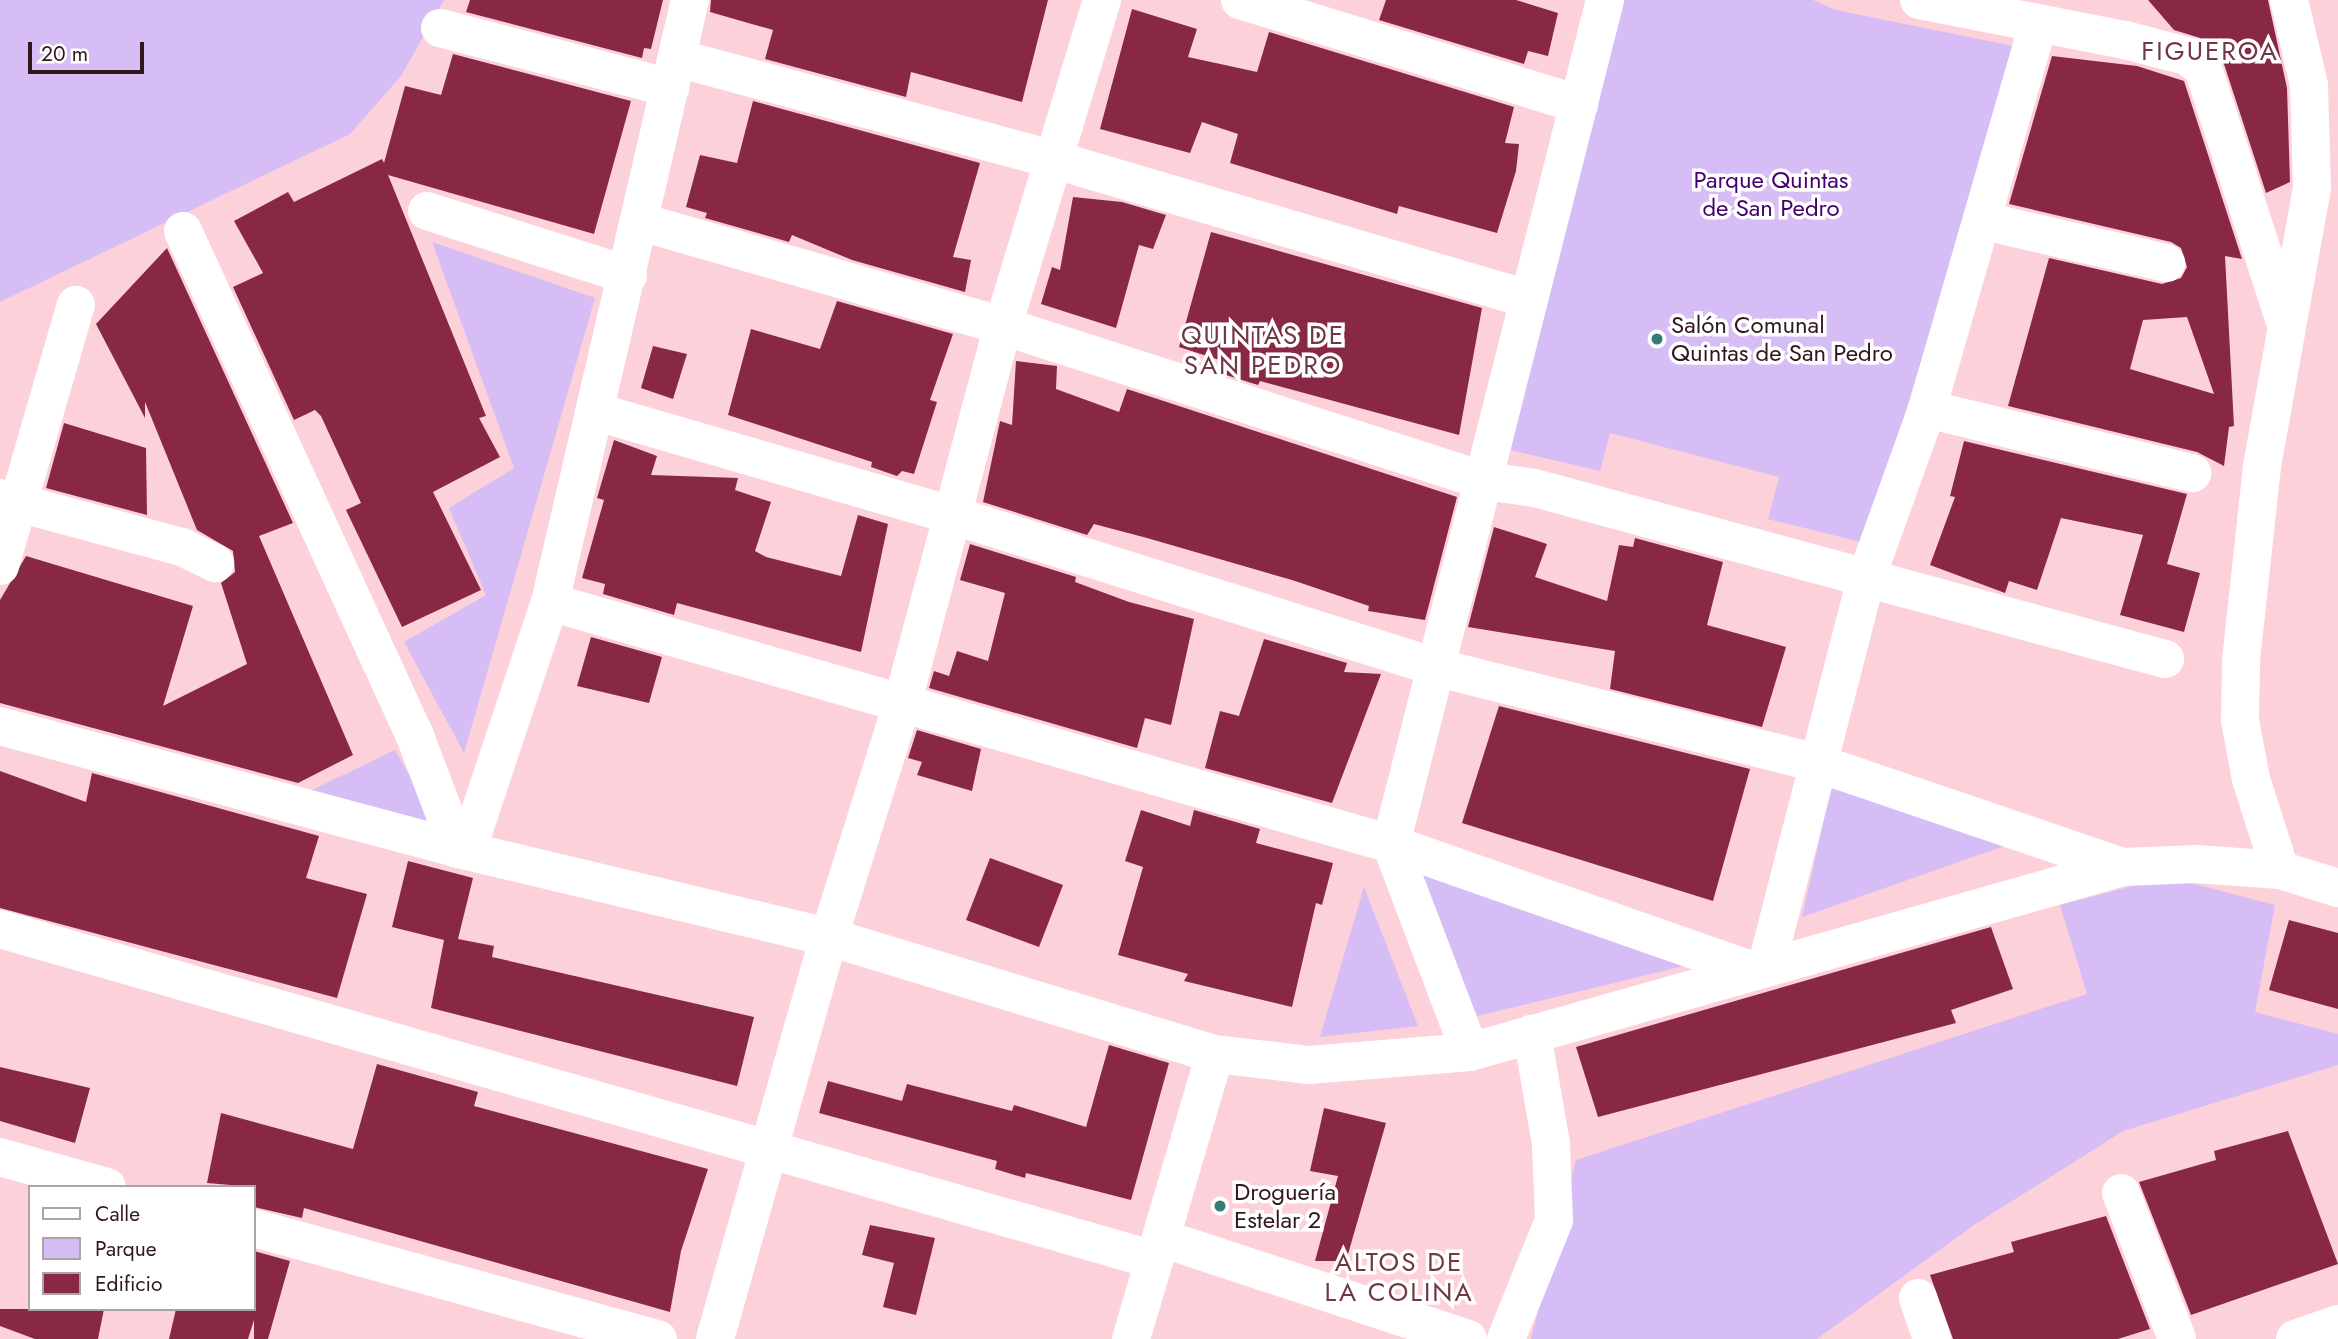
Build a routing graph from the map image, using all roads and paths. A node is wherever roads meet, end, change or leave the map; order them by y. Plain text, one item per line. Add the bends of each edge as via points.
1 (690, 0) edge
2 (1102, 0) edge
3 (1240, 0) edge
4 (1605, 0) edge
5 (1919, 0) edge
6 (2289, 0) edge
7 (2038, 25) junction
8 (440, 28) dead end
9 (673, 73) junction
10 (1579, 104) junction
11 (1052, 159) junction
12 (427, 211) dead end
13 (1984, 221) junction
14 (640, 222) junction
15 (183, 231) dead end
16 (2166, 263) dead end
17 (628, 275) junction
18 (1529, 299) junction
19 (76, 305) dead end
20 (1003, 326) junction
21 (2287, 329) junction
22 (1927, 409) junction
23 (597, 412) junction
24 (2192, 473) dead end
25 (1485, 481) junction
26 (11, 501) edge
27 (952, 514) junction
28 (215, 564) dead end
29 (0, 566) edge
30 (1867, 576) junction
31 (550, 603) junction
32 (2165, 659) dead end
33 (1439, 668) junction
34 (903, 701) junction
35 (0, 726) edge
36 (1820, 764) junction
37 (1391, 844) junction
38 (462, 850) junction
39 (2123, 867) junction
40 (2280, 870) junction
41 (2338, 888) edge
42 (0, 929) edge
43 (829, 937) junction
44 (1760, 969) junction
45 (1532, 1034) junction
46 (1470, 1052) junction
47 (1215, 1054) junction
48 (766, 1148) junction
49 (0, 1157) edge
50 (100, 1185) edge
51 (2121, 1193) dead end
52 (256, 1229) edge
53 (1157, 1249) junction
54 (1918, 1298) dead end
55 (2338, 1324) edge
56 (658, 1339) edge
57 (715, 1339) edge
58 (1131, 1339) edge
59 (1468, 1339) edge
60 (1506, 1339) edge
61 (1932, 1339) edge
62 (2177, 1339) edge
63 (2295, 1339) edge

1 - 9 street
2 - 11 street
3 - 10 street
4 - 10 street
5 - 7 street
6 - 21 street via 2309,85 2312,187
7 - 13 street
7 - 21 street via 2174,52 2203,68
8 - 9 street
9 - 11 street
9 - 14 street
10 - 18 street
11 - 18 street
11 - 20 street
12 - 17 street
13 - 16 street
13 - 22 street
14 - 17 street
14 - 20 street
15 - 38 street via 415,736
17 - 23 street
18 - 25 street
19 - 26 street
20 - 25 street
20 - 27 street
21 - 40 street via 2262,466 2240,720 2251,779
22 - 24 street
22 - 30 street
23 - 27 street
23 - 31 street
25 - 30 street via 1535,488
25 - 33 street
26 - 28 street via 182,547
26 - 29 street
27 - 33 street
27 - 34 street
30 - 32 street
30 - 36 street
31 - 34 street
31 - 38 street
33 - 36 street
33 - 37 street
34 - 37 street
34 - 43 street
35 - 38 street
36 - 39 street
36 - 44 street
37 - 44 street
37 - 46 street
38 - 43 street
39 - 40 street via 2197,864
39 - 44 street
40 - 41 street
42 - 48 street
43 - 47 street
43 - 48 street
44 - 45 street
45 - 46 street
45 - 60 street via 1551,1144 1554,1220
46 - 47 street via 1308,1065
47 - 53 street
48 - 53 street
48 - 57 street
49 - 50 street
51 - 62 street
52 - 56 street
53 - 58 street
53 - 59 street
54 - 61 street
55 - 63 street

